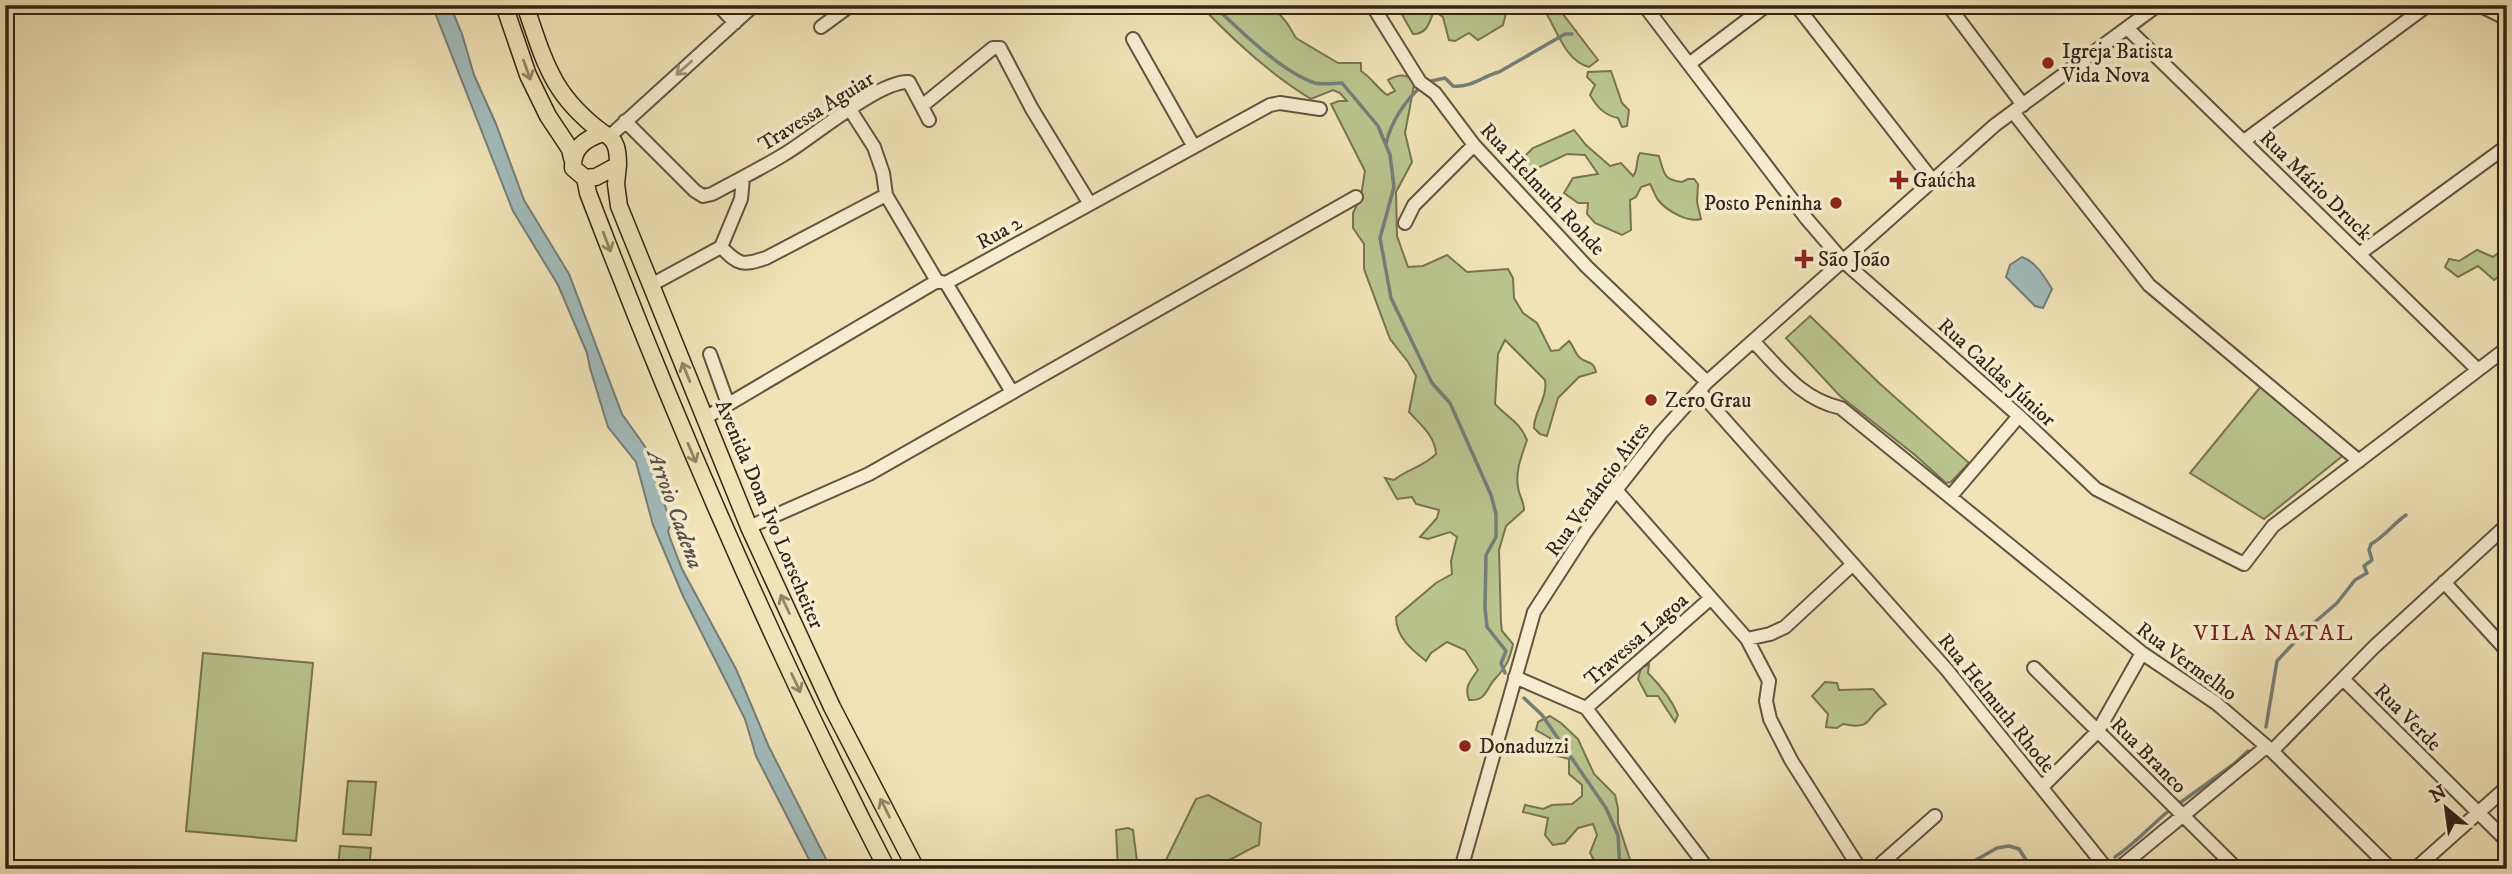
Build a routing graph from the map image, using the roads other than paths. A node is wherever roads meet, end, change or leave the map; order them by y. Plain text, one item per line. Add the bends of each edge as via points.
1 (504, 5) edge
2 (525, 5) edge
3 (718, 5) edge
4 (754, 5) edge
5 (851, 5) edge
6 (1372, 5) edge
7 (1644, 5) edge
8 (1767, 5) edge
9 (1796, 5) edge
10 (1948, 5) edge
11 (2158, 5) edge
12 (2428, 5) edge
13 (2479, 5) edge
14 (2507, 19) edge
15 (735, 23) junction
16 (821, 27) dead end
17 (2127, 28) junction
18 (1133, 38) dead end
19 (1689, 64) junction
20 (922, 106) junction
21 (849, 108) junction
22 (2018, 108) junction
23 (1320, 109) dead end
24 (929, 120) dead end
25 (625, 121) junction
26 (606, 134) junction
27 (2244, 141) junction
28 (1474, 145) junction
29 (2507, 146) edge
30 (1194, 147) junction
31 (572, 158) junction
32 (618, 165) junction
33 (743, 177) junction
34 (585, 178) junction
35 (1933, 181) junction
36 (886, 195) junction
37 (1356, 197) dead end
38 (1090, 204) junction
39 (1405, 223) dead end
40 (721, 247) junction
41 (2359, 254) junction
42 (1843, 261) junction
43 (942, 282) junction
44 (651, 285) junction
45 (1753, 341) junction
46 (2507, 348) edge
47 (710, 354) dead end
48 (2478, 370) junction
49 (1703, 387) junction
50 (1012, 392) junction
51 (728, 404) junction
52 (2019, 416) junction
53 (705, 418) junction
54 (2359, 461) junction
55 (1615, 490) junction
56 (1950, 497) junction
57 (2507, 526) edge
58 (749, 527) junction
59 (1853, 564) junction
60 (2444, 582) junction
61 (1711, 598) junction
62 (1747, 639) junction
63 (2507, 651) edge
64 (2142, 653) junction
65 (2034, 668) dead end
66 (1515, 677) junction
67 (2343, 679) junction
68 (1587, 708) junction
69 (2098, 731) junction
70 (2269, 749) junction
71 (2507, 786) edge
72 (2042, 787) junction
73 (2478, 812) junction
74 (2183, 815) junction
75 (1935, 816) dead end
76 (2507, 841) edge
77 (887, 869) edge
78 (916, 869) edge
79 (1461, 869) edge
80 (1709, 869) edge
81 (1860, 869) edge
82 (1875, 869) edge
83 (2107, 869) edge
84 (2118, 869) edge
85 (2237, 869) edge
86 (2391, 869) edge
87 (2415, 869) edge

1 -> 31 main road, Avenida Dom Ivo Lorscheiter via 528,75
2 - 26 main road via 563,97
3 - 15 street
4 - 15 street
5 - 16 street
6 - 28 street, Rua Helmuth Rohde via 1425,85
7 - 19 street, Rua Caldas Júnior
8 - 19 street
9 - 35 street
10 - 22 street
11 - 17 street, Rua Venâncio Aires
12 - 27 street
13 - 14 street
15 -> 25 street
17 - 22 street, Rua Venâncio Aires
17 - 27 street, Rua Mário Druck
18 - 30 street
19 - 42 street, Rua Caldas Júnior
20 - 21 street, Travessa Aguiar via 905,82
20 - 24 street, Travessa Aguiar
20 - 38 street via 993,48 1000,48
21 - 33 street, Travessa Aguiar via 786,154
21 - 36 street via 874,147
22 - 35 street, Rua Venâncio Aires
22 - 54 street via 2149,285
23 - 30 street, Rua 2 via 1270,105
25 - 26 street
25 - 33 street, Travessa Aguiar via 704,196
26 - 31 main road via 590,137
26 - 32 main road, Avenida Dom Ivo Lorscheiter via 615,142
27 - 41 street, Rua Mário Druck
28 - 39 street via 1414,205
28 - 49 street, Rua Helmuth Rohde
29 - 41 street
30 - 38 street, Rua 2
31 - 34 main road, Avenida Dom Ivo Lorscheiter via 573,168
32 - 34 main road
32 - 44 main road, Avenida Dom Ivo Lorscheiter via 616,197
33 - 40 street via 741,199
34 -> 77 main road, Avenida Dom Ivo Lorscheiter via 727,536
35 - 42 street, Rua Venâncio Aires
36 - 40 street via 748,264 736,263
36 - 43 street
37 - 50 street
38 - 43 street, Rua 2
40 - 44 street
41 - 48 street, Rua Mário Druck
42 - 45 street, Rua Venâncio Aires
42 - 52 street, Rua Caldas Júnior
43 - 50 street
43 - 51 street, Rua 2
53 -> 44 main road, Avenida Dom Ivo Lorscheiter
45 - 49 street, Rua Venâncio Aires
45 - 56 street, Rua Vermelho via 1801,391 1821,404 1841,408
46 - 48 street, Rua Caldas Júnior
47 - 51 street
48 - 54 street, Rua Caldas Júnior
49 - 55 street, Rua Venâncio Aires
49 - 59 street, Rua Helmuth Rohde
50 - 58 street via 869,474
51 - 53 street, Rua 2
52 - 54 street, Rua Caldas Júnior via 2096,489 2244,564 2273,526
52 - 56 street
53 - 58 main road, Avenida Dom Ivo Lorscheiter
55 - 61 street
55 - 66 street, Rua Venâncio Aires via 1534,612
56 - 64 street, Rua Vermelho
57 - 60 street
78 -> 58 main road, Avenida Dom Ivo Lorscheiter via 832,707
59 - 62 street via 1785,627
59 - 72 street, Rua Helmuth Rhode
60 - 63 street
60 - 67 street
61 - 62 street
61 - 68 street, Travessa Lagoa
62 - 81 street via 1769,681 1766,701 1770,719
64 - 69 street
64 - 70 street, Rua Vermelho via 2216,703
65 - 69 street, Rua Branco
66 - 68 street
66 - 79 street, Rua Venâncio Aires
67 - 70 street
67 - 73 street, Rua Verde
68 - 80 street
69 - 72 street
69 - 74 street, Rua Branco
70 - 74 street
70 - 86 street, Rua Vermelho
71 - 73 street
72 - 83 street, Rua Helmuth Rhode
73 - 76 street, Rua Verde
73 - 87 street
74 - 84 street
74 - 85 street, Rua Branco
75 - 82 street

